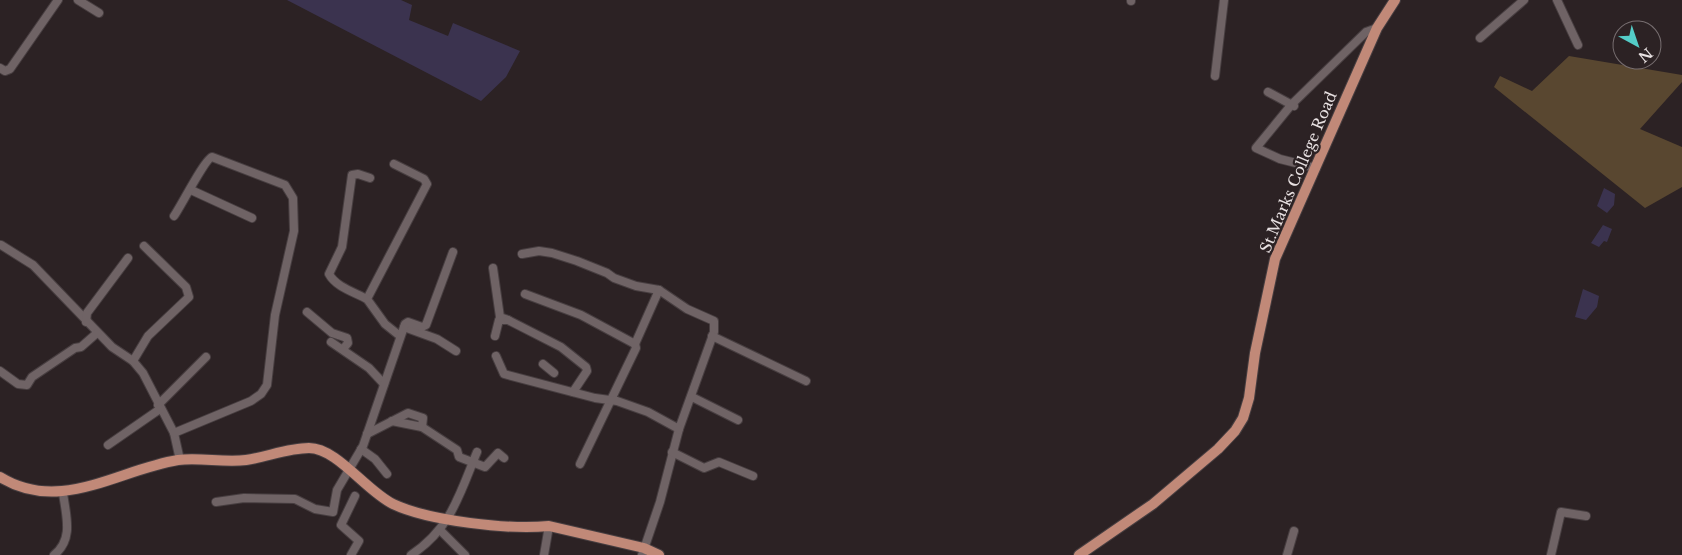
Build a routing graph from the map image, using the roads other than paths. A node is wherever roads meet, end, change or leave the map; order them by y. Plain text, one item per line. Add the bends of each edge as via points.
1 (58, 0) edge
2 (78, 0) edge
3 (1224, 0) edge
4 (1395, 0) edge
5 (1524, 0) edge
6 (1557, 0) edge
7 (99, 13) dead end
8 (1376, 28) junction
9 (1480, 38) dead end
10 (1578, 45) dead end
11 (0, 68) edge
12 (1215, 76) dead end
13 (1268, 92) dead end
14 (1294, 106) junction
15 (394, 164) dead end
16 (1316, 168) junction
17 (370, 178) dead end
18 (191, 190) junction
19 (174, 216) dead end
20 (252, 218) dead end
21 (1, 245) dead end
22 (144, 246) dead end
23 (453, 252) dead end
24 (522, 254) dead end
25 (128, 258) dead end
26 (493, 268) dead end
27 (659, 290) junction
28 (526, 294) dead end
29 (367, 299) junction
30 (307, 312) dead end
31 (508, 320) junction
32 (86, 322) junction
33 (404, 327) junction
34 (97, 333) junction
35 (400, 336) junction
36 (495, 336) dead end
37 (712, 336) junction
38 (331, 342) dead end
39 (635, 344) junction
40 (343, 349) junction
41 (456, 351) dead end
42 (496, 356) dead end
43 (206, 357) dead end
44 (133, 361) junction
45 (543, 364) dead end
46 (0, 371) edge
47 (554, 373) dead end
48 (806, 381) dead end
49 (384, 384) junction
50 (573, 392) junction
51 (692, 397) junction
52 (610, 401) junction
53 (159, 407) junction
54 (738, 420) dead end
55 (679, 428) junction
56 (174, 433) junction
57 (366, 434) junction
58 (108, 445) dead end
59 (360, 450) junction
60 (477, 452) dead end
61 (672, 452) junction
62 (504, 458) dead end
63 (180, 460) junction
64 (472, 464) junction
65 (580, 464) dead end
66 (347, 469) junction
67 (387, 474) dead end
68 (753, 476) dead end
69 (0, 477) edge
70 (63, 493) junction
71 (355, 496) dead end
72 (216, 502) dead end
73 (1586, 516) dead end
74 (448, 520) junction
75 (549, 526) junction
76 (440, 530) junction
77 (1294, 531) dead end
78 (643, 552) edge
79 (54, 555) edge
80 (351, 555) edge
81 (411, 555) edge
82 (465, 555) edge
83 (544, 555) edge
84 (659, 555) edge
85 (1079, 555) edge
86 (1287, 555) edge
87 (1551, 555) edge

1 - 11 street via 10,69
2 - 7 street
3 - 12 street
4 - 8 main road, St.Marks College Road
5 - 9 street
6 - 10 street
8 - 14 street via 1366,32
8 - 16 main road, St.Marks College Road
13 - 14 street
14 - 16 street via 1256,148 1280,159
15 - 29 street via 427,184
16 - 85 main road, St.Marks College Road via 1275,259 1243,418 1218,449 1153,504
17 - 29 street via 352,175 342,247 329,274 341,286
18 - 19 street
18 - 20 street
18 - 56 street via 205,162 212,157 285,185 294,198 294,231 275,315 267,385 252,401
21 - 32 street via 33,265
22 - 44 street via 186,287 189,297 148,336
23 - 33 street via 426,324 422,327 408,322
24 - 27 street via 552,253 607,272 630,284
25 - 32 street via 86,313
26 - 31 street via 500,317
27 - 37 street via 714,321 716,326
27 - 39 street
28 - 39 street via 582,315
29 - 35 street via 385,324
30 - 40 street via 332,333 347,338
31 - 36 street via 499,320
31 - 50 street via 561,347 586,367 587,371
32 - 34 street
33 - 35 street
33 - 41 street via 437,339
34 - 44 street
34 - 46 street via 81,347 32,377 27,385 18,384
35 - 49 street
37 - 48 street
37 - 51 street
38 - 40 street
39 - 52 street via 636,348
40 - 49 street
42 - 50 street via 504,374
43 - 53 street
44 - 53 street
45 - 47 street
49 - 57 street
50 - 52 street
51 - 54 street
51 - 55 street
52 - 55 street via 648,412
52 - 65 street
53 - 56 street
53 - 58 street
55 - 61 street
56 - 63 street
57 - 59 street
57 - 64 street via 392,421 422,427
59 - 66 street
59 - 67 street via 375,459
60 - 64 street
61 - 68 street via 704,468 719,462
61 - 78 street
62 - 64 street via 498,453 485,467
63 - 66 main road via 245,460 309,448 326,452
63 - 70 main road
64 - 74 street
66 - 72 street via 337,490 333,512 315,509 295,499 244,498
66 - 74 main road via 377,495 393,504
69 - 70 main road via 36,491
70 - 79 street via 68,529 65,545
71 - 80 street via 341,526 359,541
73 - 87 street via 1561,512
74 - 75 main road via 533,528
74 - 76 street
75 - 78 main road
75 - 83 street
76 - 81 street
76 - 82 street
77 - 86 street
78 - 84 main road

